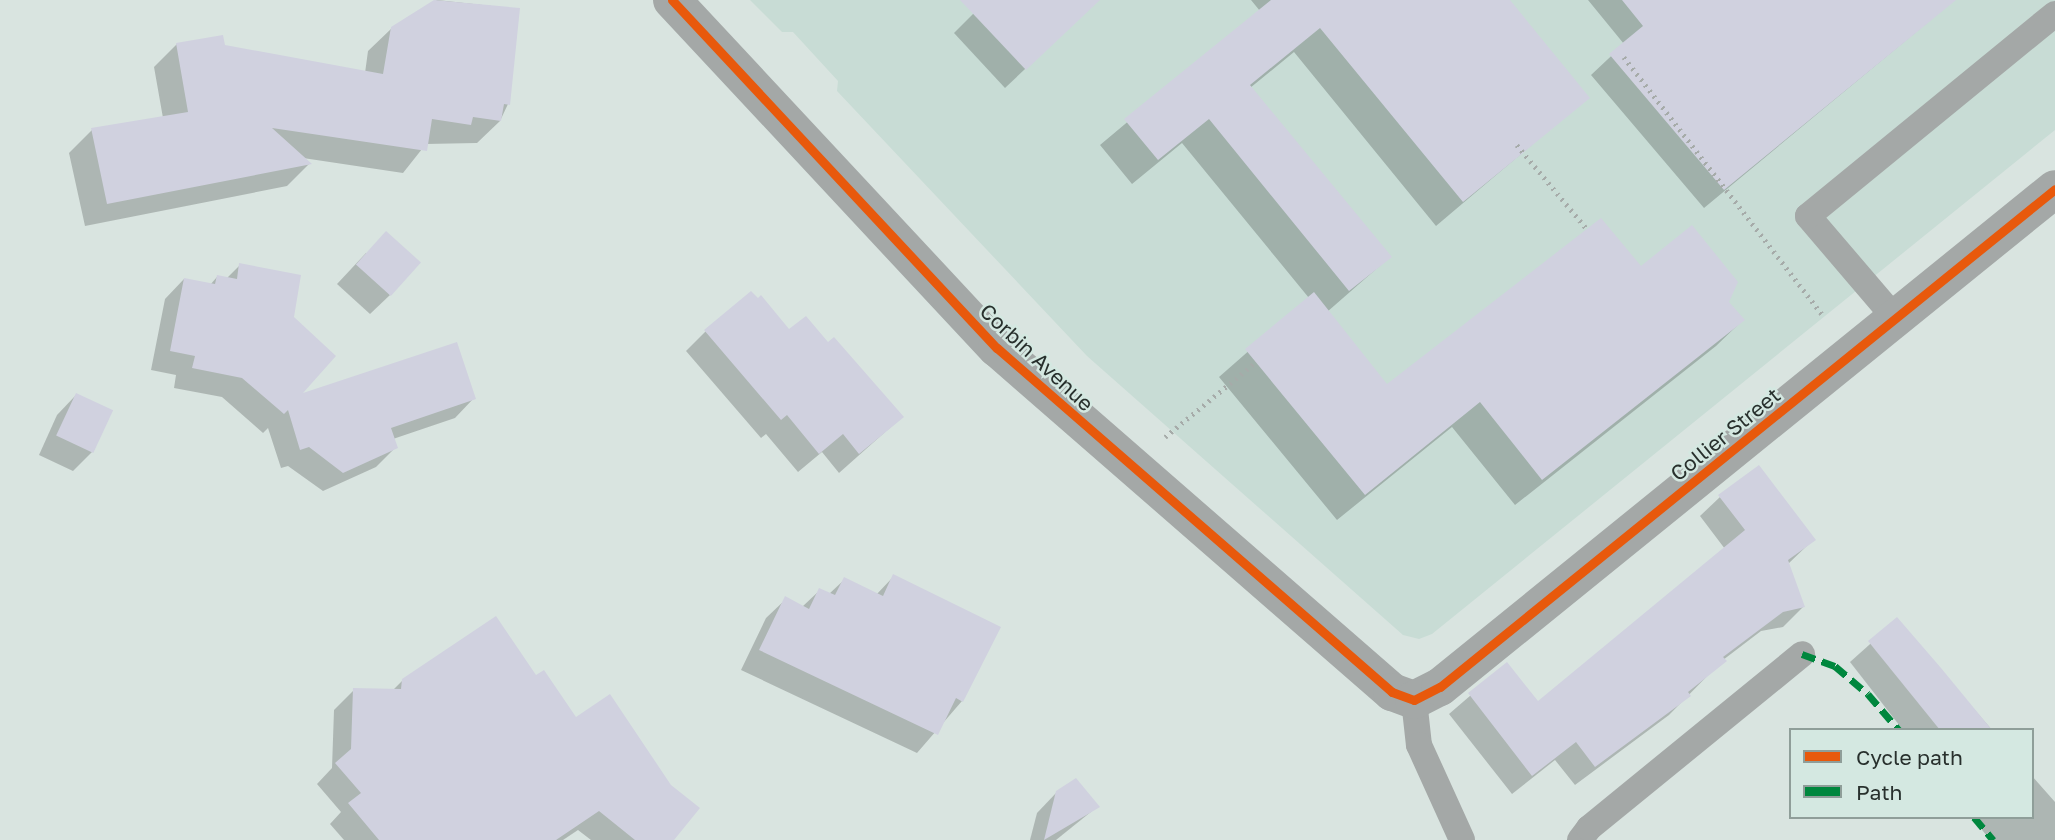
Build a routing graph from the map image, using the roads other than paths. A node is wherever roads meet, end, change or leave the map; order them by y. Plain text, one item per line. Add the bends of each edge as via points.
1 (672, 0) edge
2 (2055, 14) edge
3 (2055, 189) edge
4 (1895, 318) junction
5 (1802, 654) dead end
6 (1414, 700) junction
7 (1462, 840) edge
8 (1580, 840) edge

1 - 6 street, Corbin Avenue via 997,348 1392,692
2 - 4 lane via 1808,216
3 - 4 street, Collier Street
4 - 6 street, Collier Street via 1440,687
5 - 8 lane via 1588,828
6 - 7 lane via 1419,745

